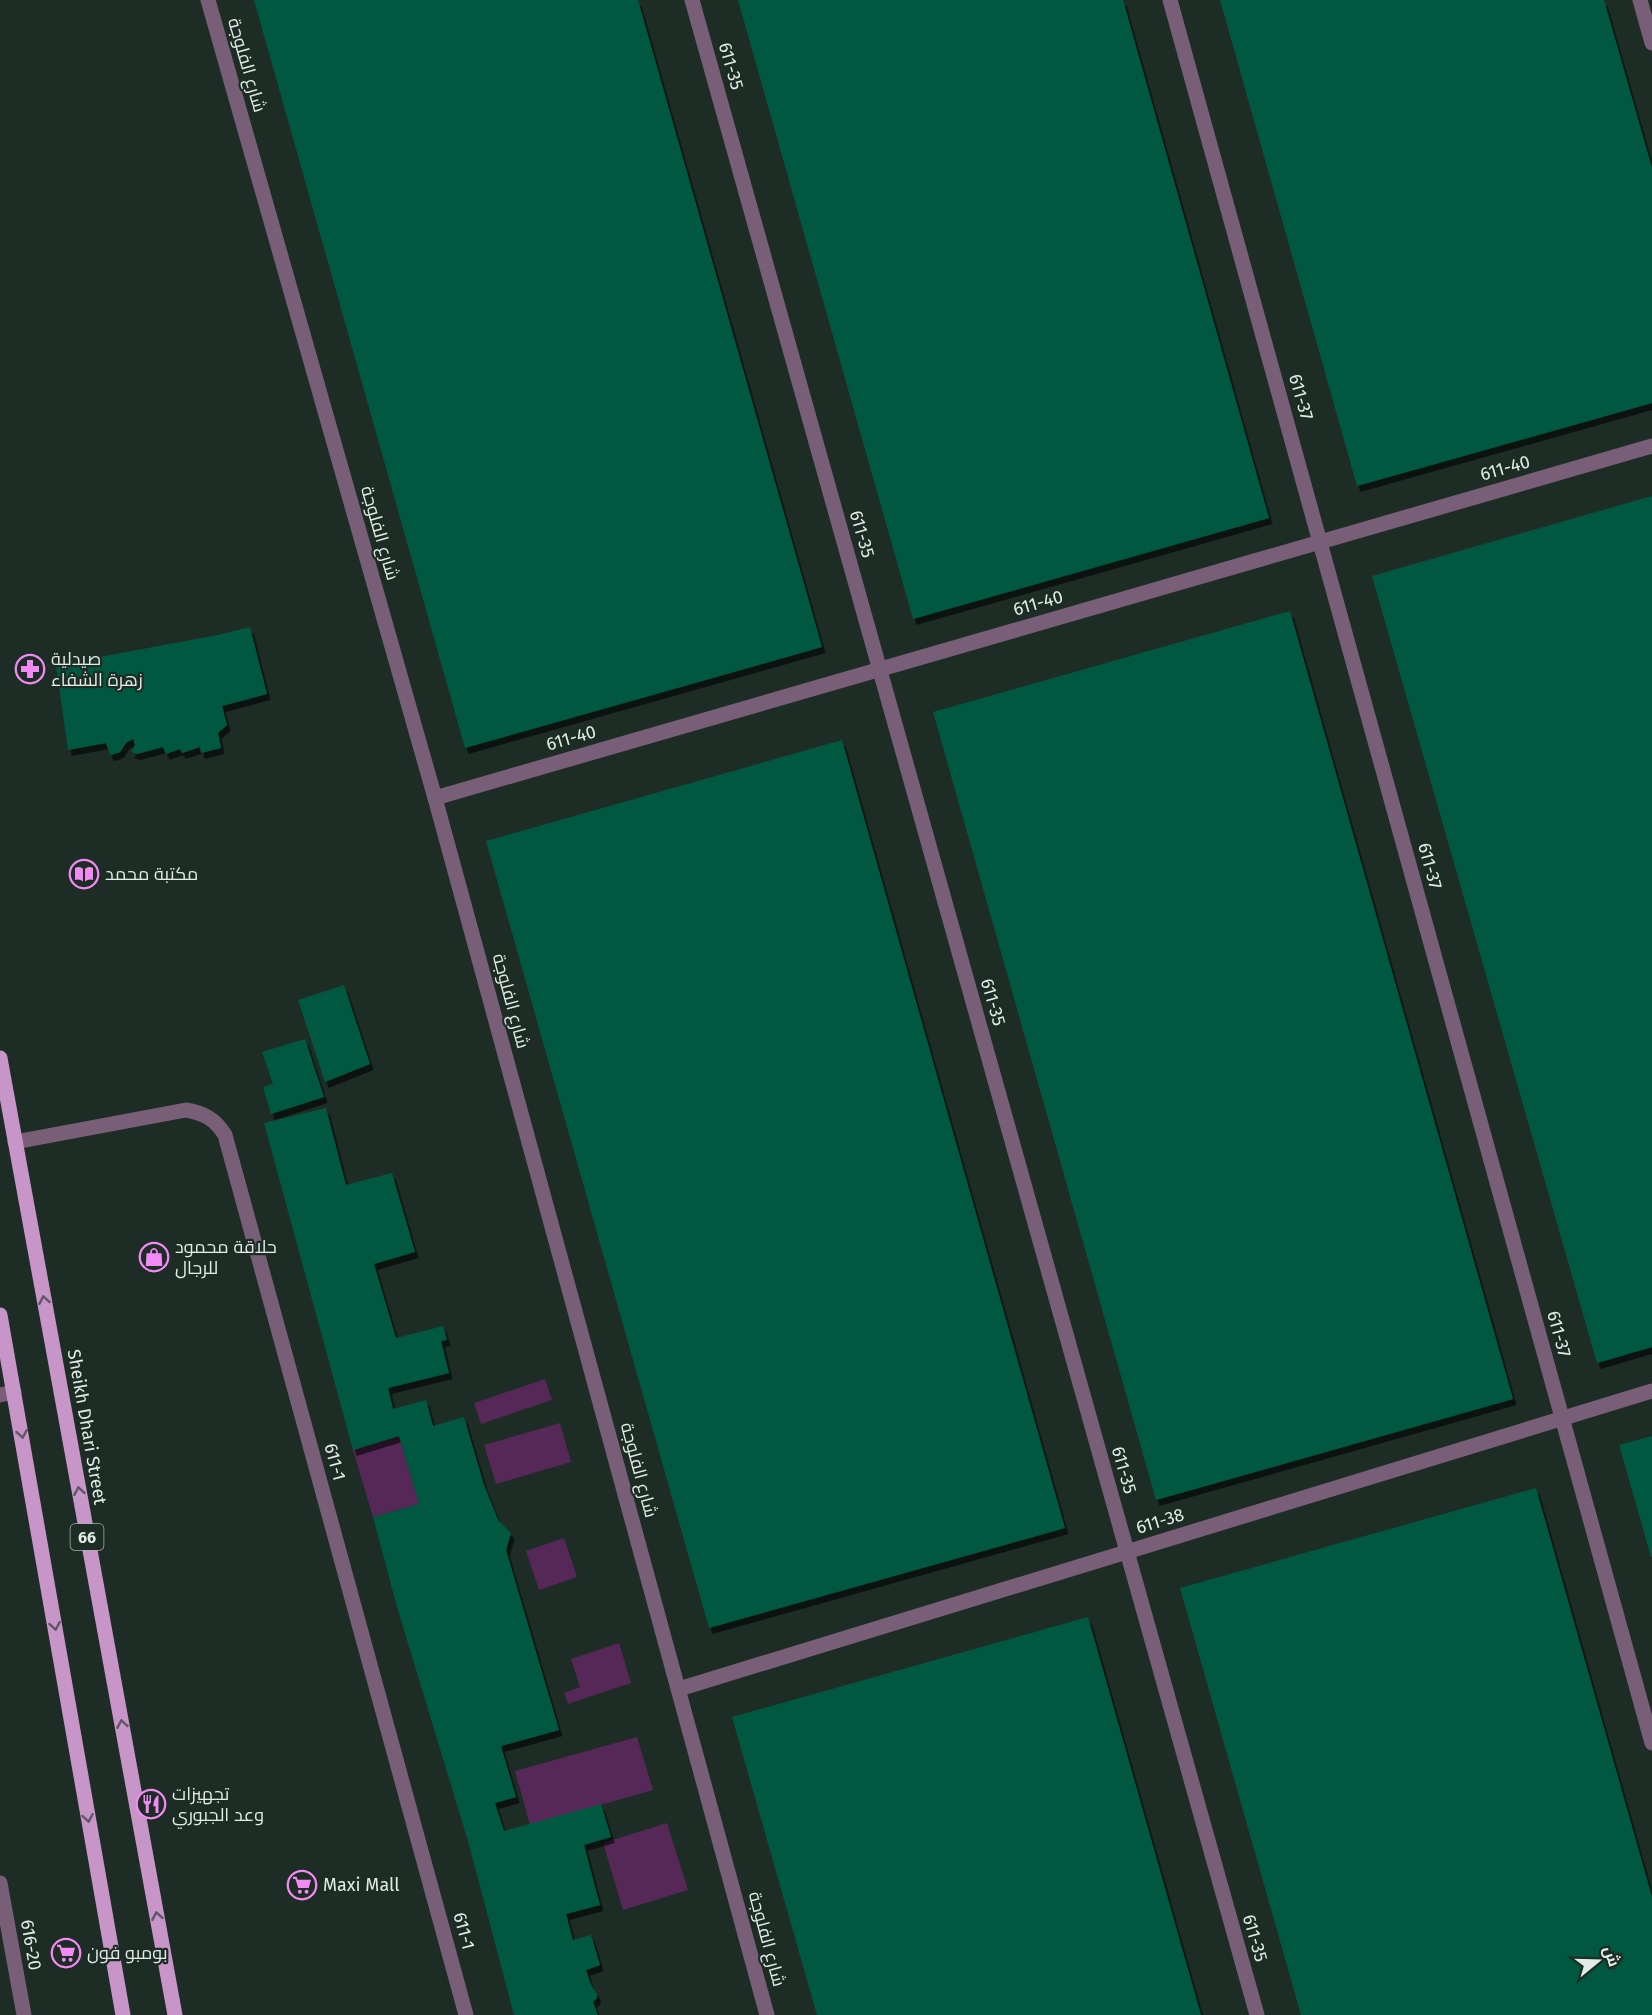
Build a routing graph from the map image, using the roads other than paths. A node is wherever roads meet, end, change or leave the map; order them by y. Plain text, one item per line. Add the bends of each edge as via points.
1 (208, 0) edge
2 (692, 0) edge
3 (1170, 0) edge
4 (1640, 0) edge
5 (1652, 43) edge
6 (1652, 447) edge
7 (1320, 542) junction
8 (879, 669) junction
9 (435, 798) junction
10 (0, 1058) edge
11 (15, 1142) junction
12 (0, 1315) edge
13 (1652, 1391) edge
14 (7, 1393) edge
15 (1562, 1418) junction
16 (1127, 1552) junction
17 (679, 1689) junction
18 (1652, 1743) edge
19 (0, 1883) edge
20 (24, 2015) edge
21 (123, 2015) edge
22 (176, 2015) edge
23 (466, 2015) edge
24 (767, 2015) edge
25 (1257, 2015) edge

1 - 9 street, شارع الفلوجة
2 - 8 street, 611-35
3 - 7 street, 611-37
4 - 5 street
6 - 7 street, 611-40
7 - 8 street, 611-40
7 - 15 street, 611-37
8 - 9 street, 611-40
8 - 16 street, 611-35
9 - 17 street, شارع الفلوجة
10 - 11 main road, Sheikh Dhari Street / 66
22 -> 11 main road, Sheikh Dhari Street / 66
11 - 23 street, 611-1 via 186,1110 209,1117 225,1135
12 - 14 main road
13 - 15 street, 611-38
14 -> 21 main road
15 - 16 street, 611-38
15 - 18 street, 611-37
16 - 17 street, 611-38
16 - 25 street, 611-35
17 - 24 street, شارع الفلوجة
19 - 20 street, 616-20

